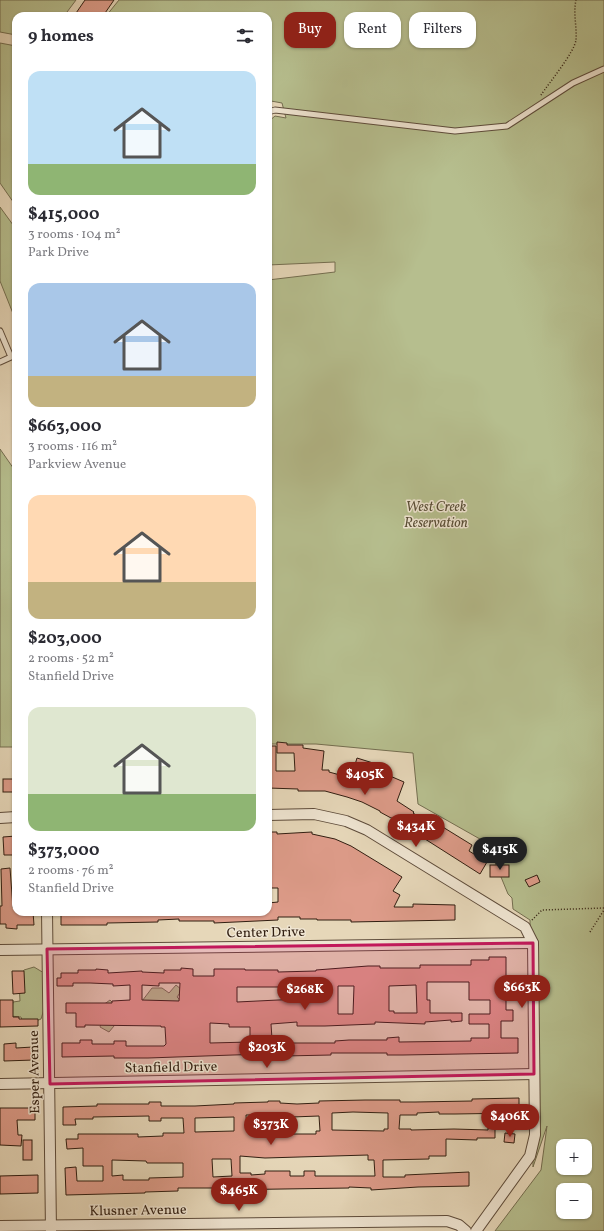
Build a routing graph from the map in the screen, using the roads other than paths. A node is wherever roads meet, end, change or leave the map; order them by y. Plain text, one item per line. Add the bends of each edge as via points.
1 (604, 69) edge
2 (272, 111) edge
3 (0, 330) edge
4 (0, 362) edge
5 (272, 815) edge
6 (0, 818) edge
7 (12, 818) edge
8 (47, 916) edge
9 (533, 943) junction
10 (0, 950) edge
11 (47, 950) junction
12 (534, 1074) junction
13 (0, 1084) edge
14 (50, 1084) junction
15 (0, 1226) edge
16 (51, 1228) edge
17 (466, 1231) edge
18 (476, 1231) edge

1 - 2 lane via 573,83 506,126 455,131
3 - 4 lane via 11,357
5 - 9 street via 314,814 346,821 367,830 525,927
6 - 7 street
8 - 11 street, Esper Avenue
9 - 11 street, Center Drive
9 - 12 street
10 - 11 street, Center Drive
11 - 14 street, Esper Avenue
12 - 14 street, Stanfield Drive
12 - 18 street via 535,1135 530,1156
13 - 14 street, Stanfield Drive
14 - 16 street, Esper Avenue
15 - 16 street, Klusner Avenue
16 - 17 street, Klusner Avenue via 447,1221 460,1225

